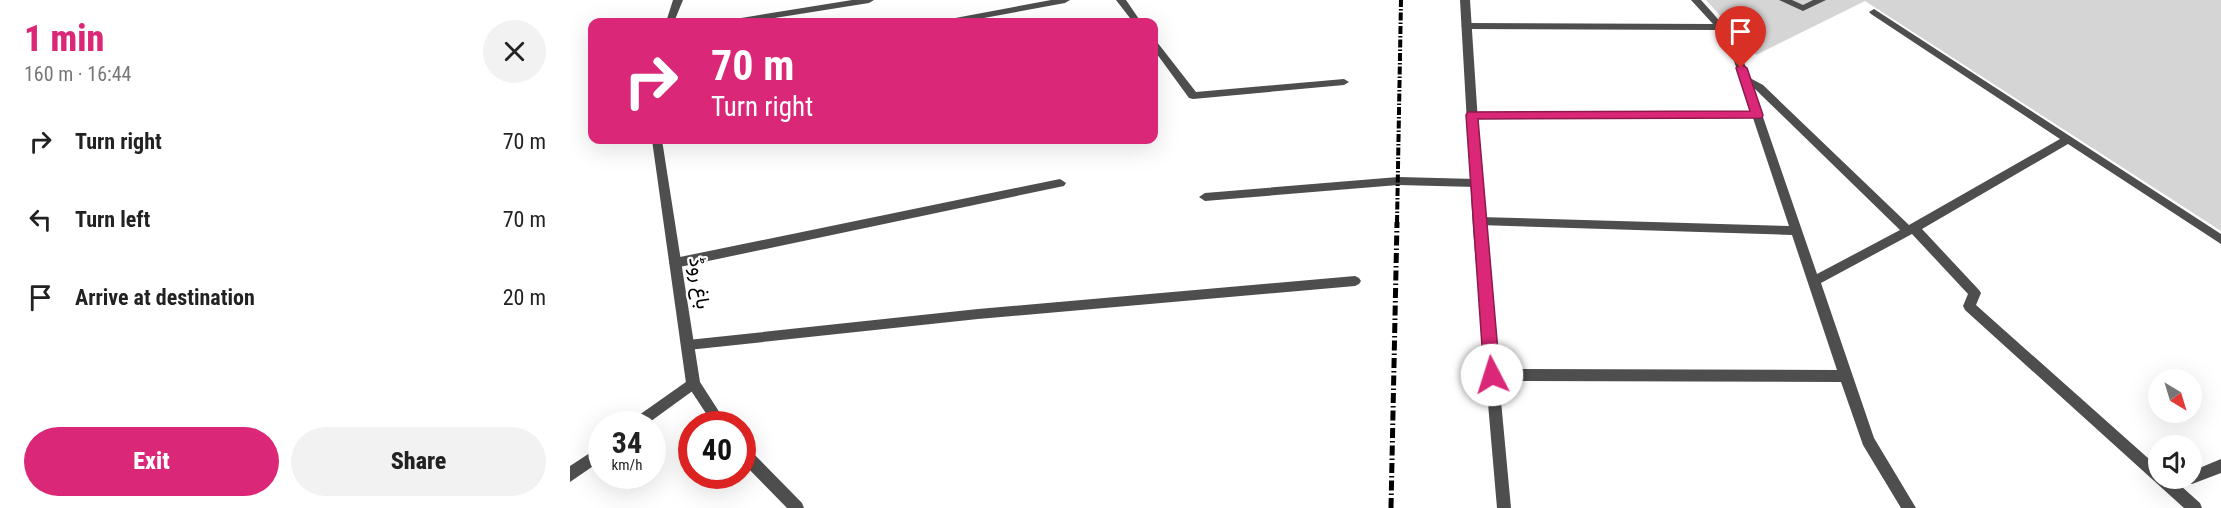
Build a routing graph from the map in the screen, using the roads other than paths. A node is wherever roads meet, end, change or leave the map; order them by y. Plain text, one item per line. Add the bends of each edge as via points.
1 (678, 0) edge
2 (869, 0) edge
3 (1065, 0) edge
4 (1120, 0) edge
5 (1465, 0) edge
6 (1696, 0) edge
7 (1784, 0) edge
8 (1821, 0) edge
9 (1874, 12) dead end
10 (671, 18) edge
11 (759, 18) edge
12 (971, 18) edge
13 (1134, 18) edge
14 (1466, 26) junction
15 (1721, 27) junction
16 (1158, 49) edge
17 (1745, 80) junction
18 (1344, 82) dead end
19 (1472, 115) junction
20 (1757, 115) junction
21 (2069, 139) junction
22 (658, 144) edge
23 (1060, 183) dead end
24 (1476, 183) junction
25 (1205, 197) dead end
26 (1479, 220) junction
27 (1911, 230) junction
28 (1798, 231) junction
29 (2221, 240) edge
30 (675, 263) junction
31 (1355, 281) dead end
32 (1814, 281) junction
33 (688, 345) junction
34 (1492, 375) junction
35 (1846, 376) junction
36 (693, 383) junction
37 (655, 411) edge
38 (711, 411) edge
39 (588, 462) edge
40 (756, 466) edge
41 (2148, 466) edge
42 (2221, 466) edge
43 (2202, 473) edge
44 (570, 475) edge
45 (2173, 489) edge
46 (797, 508) edge
47 (1504, 508) edge
48 (1909, 508) edge
49 (2195, 508) edge

1 - 10 street
2 - 11 street
3 - 12 street
4 - 13 street
5 - 14 street
6 - 15 street
7 - 8 street via 1799,8
9 - 21 street
14 - 15 street
14 - 19 street
15 - 17 street via 1737,55
16 - 18 street via 1192,96
17 - 20 street
17 - 27 street via 1759,87
19 - 20 street
19 - 24 street
20 - 28 street
21 - 27 street
21 - 29 street
22 - 30 street, باغ روڈ
23 - 30 street
24 - 25 street via 1398,182
24 - 26 street
26 - 28 street
26 - 34 street
27 - 32 street
27 - 41 street via 1975,293 1970,306
28 - 32 street
30 - 33 street, باغ روڈ
31 - 33 street via 978,314
32 - 35 street
33 - 36 street, باغ روڈ
34 - 35 street
34 - 47 street
35 - 48 street via 1868,441
36 - 37 street
36 - 38 street, باغ روڈ
39 - 44 street
40 - 46 street
42 - 43 street
45 - 49 street

